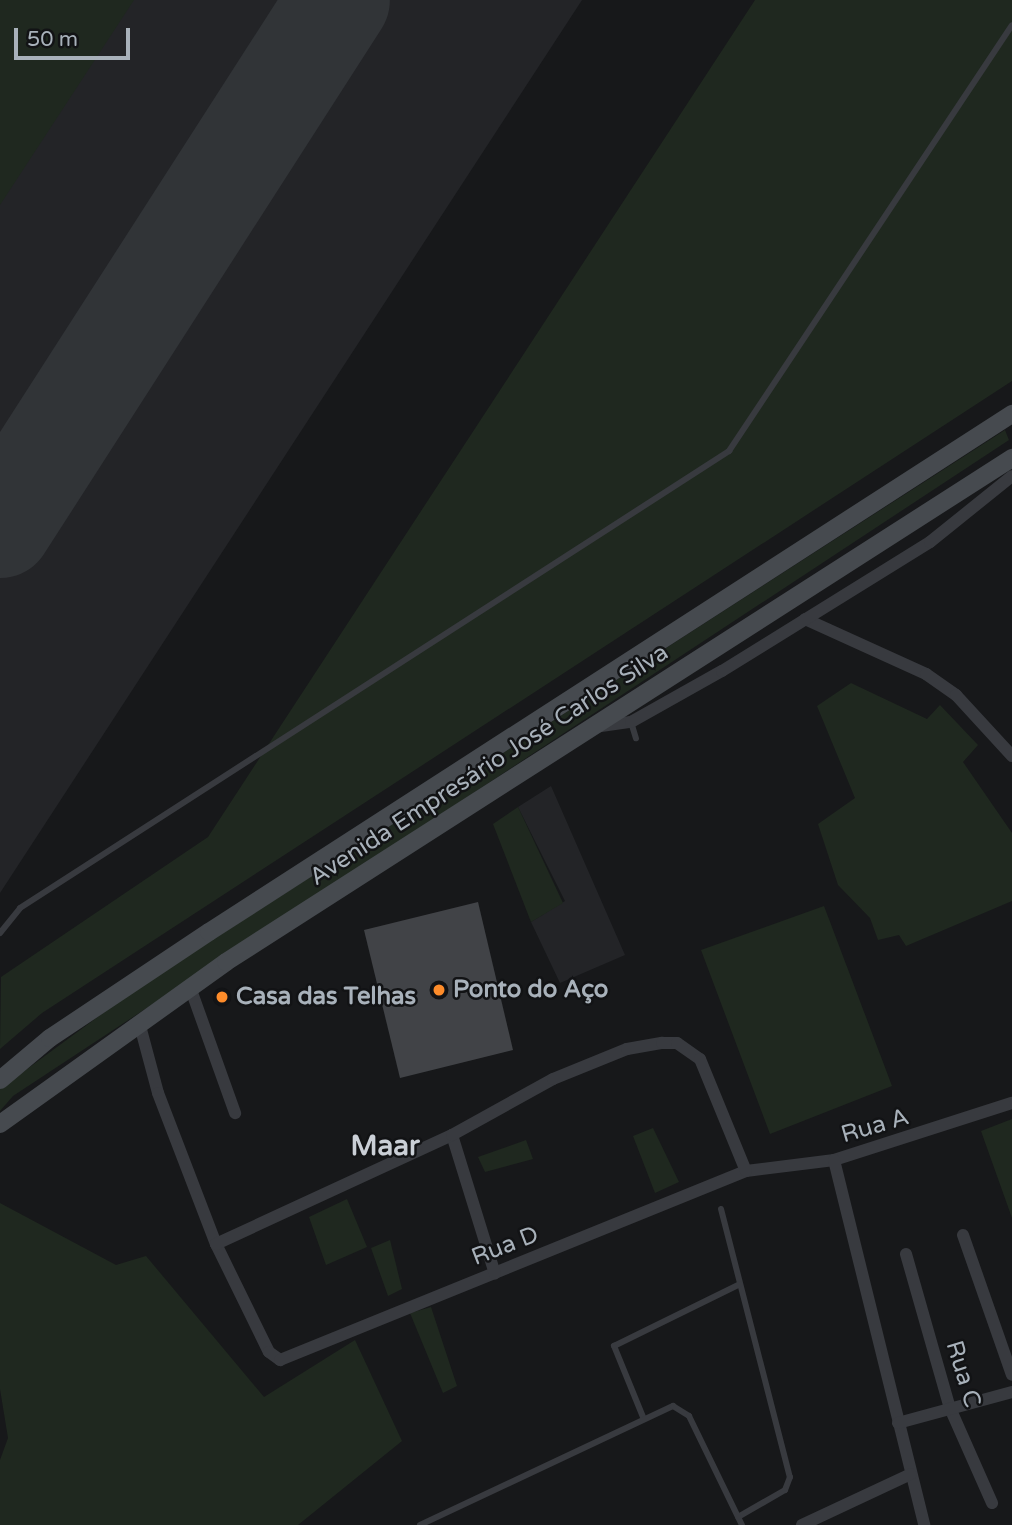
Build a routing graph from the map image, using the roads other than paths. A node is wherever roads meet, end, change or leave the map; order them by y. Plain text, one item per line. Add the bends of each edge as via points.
1 (1012, 25) edge
2 (1012, 415) edge
3 (1012, 458) edge
4 (1012, 476) edge
5 (874, 547) junction
6 (887, 569) junction
7 (805, 620) junction
8 (631, 722) junction
9 (593, 727) junction
10 (636, 738) dead end
11 (1012, 756) edge
12 (0, 933) edge
13 (190, 987) junction
14 (139, 1022) junction
15 (0, 1080) edge
16 (1012, 1103) edge
17 (235, 1113) dead end
18 (0, 1124) edge
19 (452, 1135) junction
20 (834, 1160) junction
21 (746, 1171) junction
22 (722, 1209) dead end
23 (963, 1235) dead end
24 (216, 1244) junction
25 (906, 1254) dead end
26 (495, 1274) junction
27 (740, 1284) junction
28 (1012, 1375) edge
29 (1012, 1392) edge
30 (950, 1408) junction
31 (643, 1417) junction
32 (898, 1423) junction
33 (911, 1474) junction
34 (992, 1503) dead end
35 (738, 1517) junction
36 (420, 1525) edge
37 (741, 1525) edge
38 (802, 1525) edge
39 (924, 1525) edge

1 - 12 lane via 729,451 20,908
2 - 15 main road, Avenida Empresário José Carlos Silva via 209,932 50,1038
3 - 5 main road, Avenida Empresário José Carlos Silva
4 - 6 street via 982,505
5 - 6 street
5 - 9 main road, Avenida Empresário José Carlos Silva
6 - 7 street
7 - 8 street
7 - 11 street via 926,674 956,695
8 - 9 street
8 - 10 lane
9 - 13 main road, Avenida Empresário José Carlos Silva
13 - 14 main road, Avenida Empresário José Carlos Silva
13 - 17 street
14 - 18 main road, Avenida Empresário José Carlos Silva
14 - 24 street via 158,1093
16 - 20 street, Rua A
19 - 21 street via 553,1079 627,1049 662,1043 688,1048 699,1059
19 - 24 street
19 - 26 street
20 - 21 street, Rua A
20 - 32 street
21 - 26 street, Rua D
22 - 27 lane
23 - 28 street
24 - 26 street, Rua D via 268,1352 280,1360
25 - 30 street, Rua C
27 - 31 lane via 614,1346
27 - 35 lane via 790,1477 785,1490
29 - 30 street
30 - 32 street
30 - 34 street, Rua C
31 - 35 lane via 673,1406 689,1416
31 - 36 lane
32 - 33 street
33 - 38 street
33 - 39 street
35 - 37 lane

